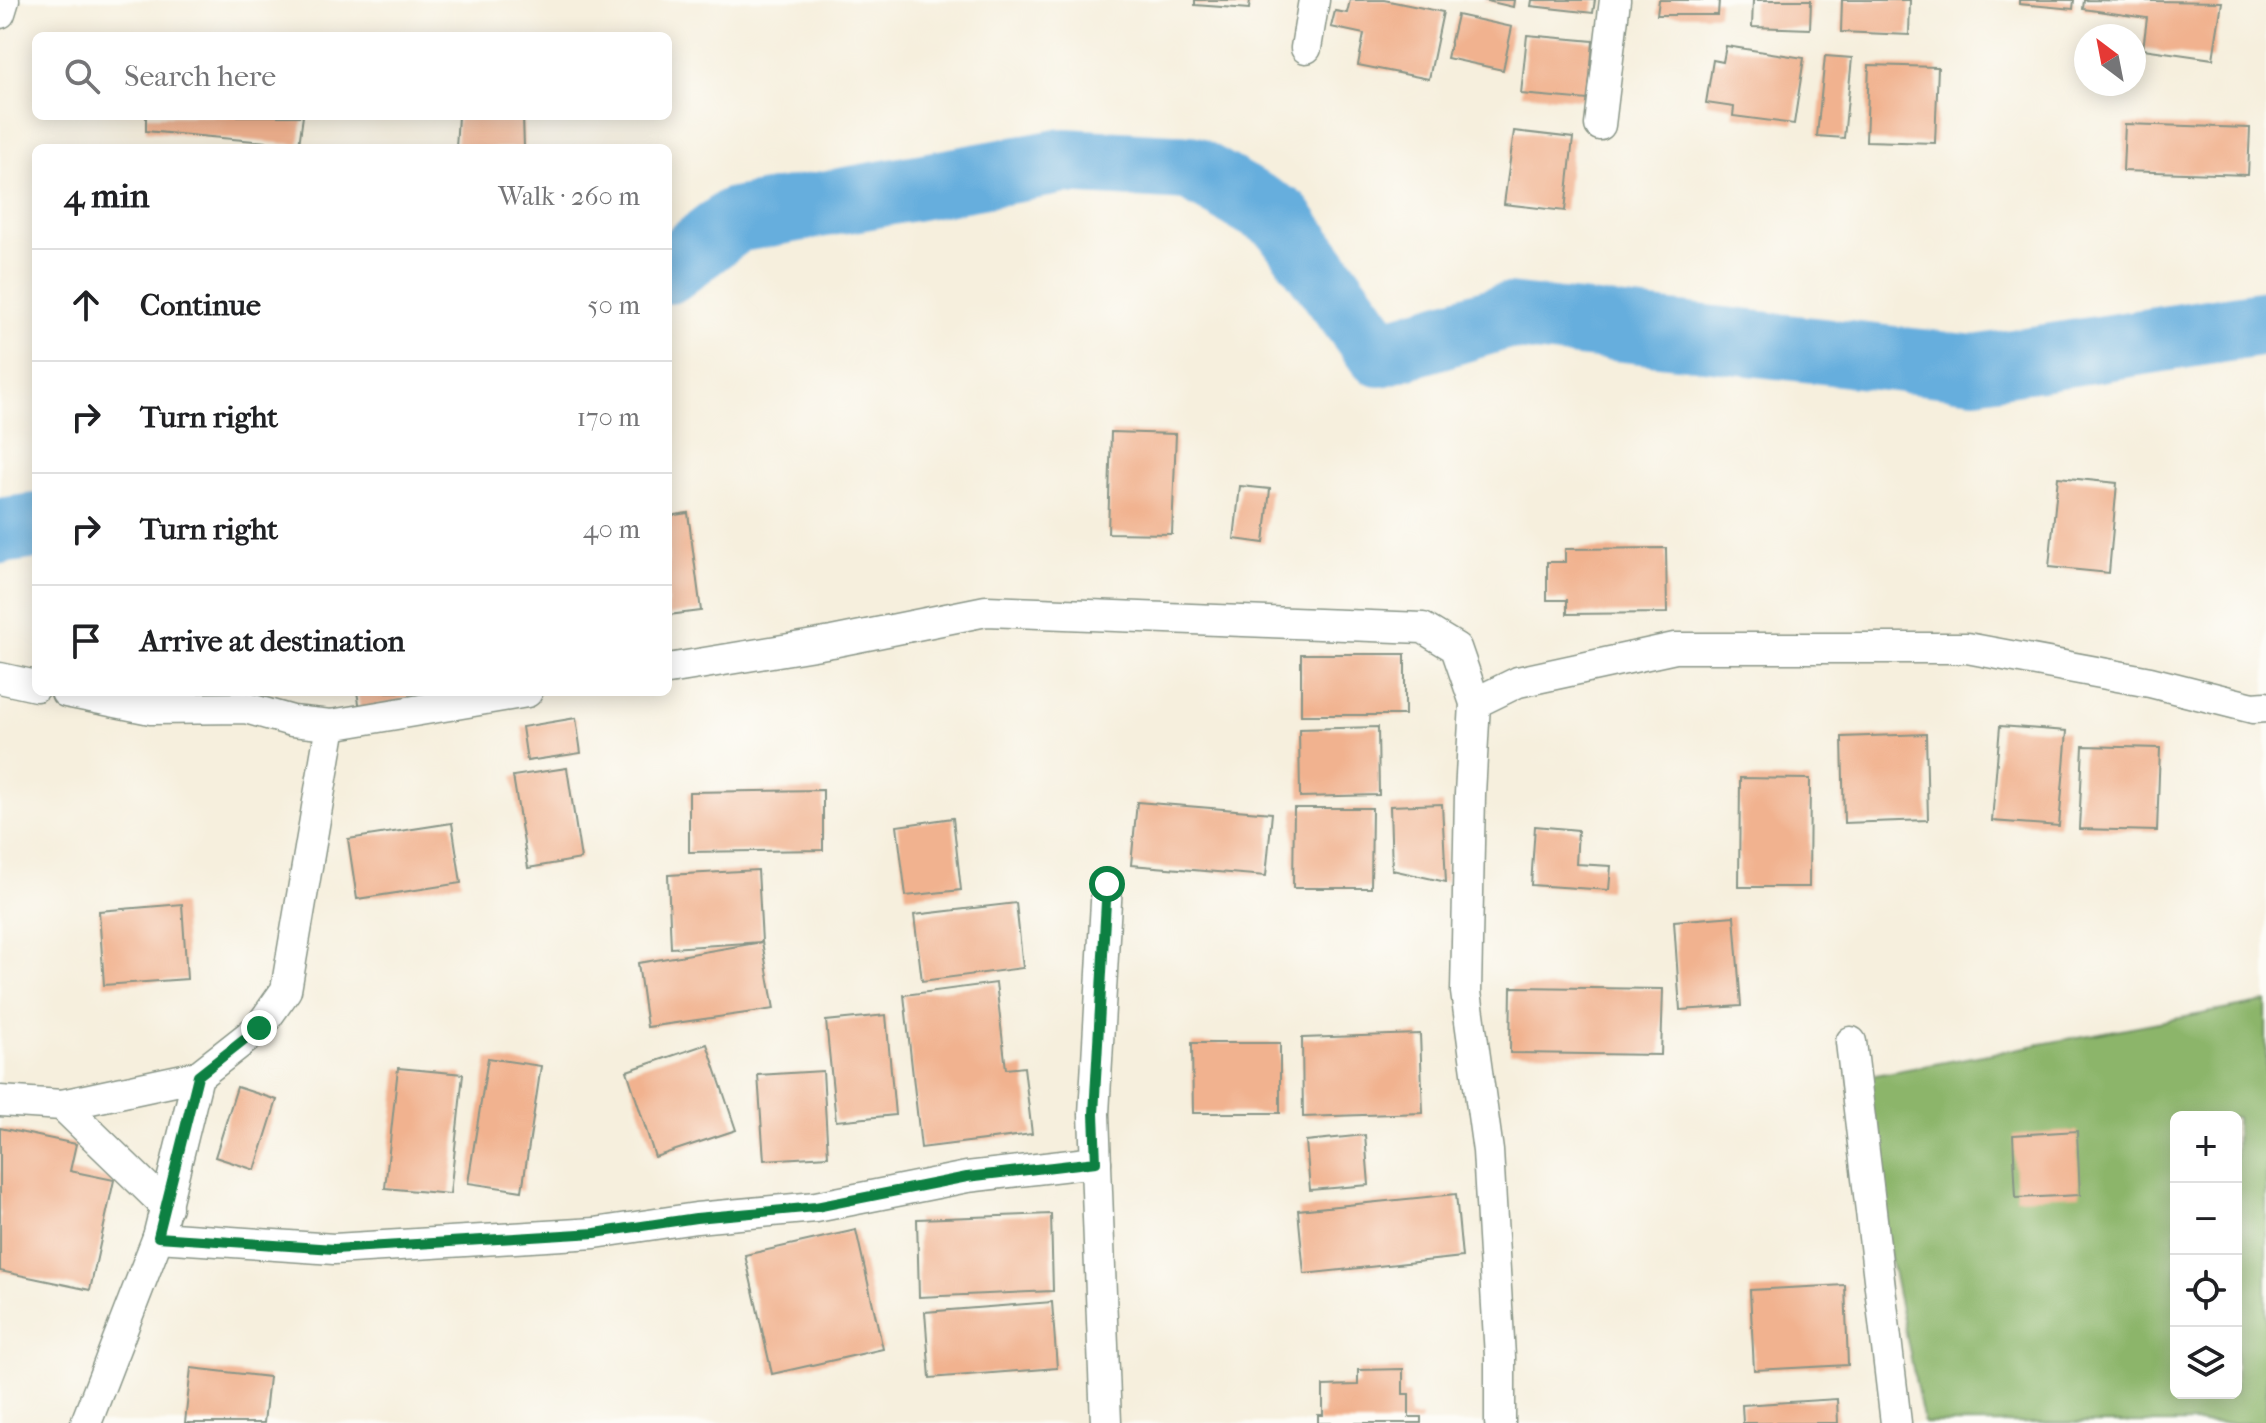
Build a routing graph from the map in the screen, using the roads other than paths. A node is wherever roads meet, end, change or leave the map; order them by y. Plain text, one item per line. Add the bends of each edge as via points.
1 (4, 0) edge
2 (1314, 0) edge
3 (1615, 0) edge
4 (0, 13) edge
5 (1306, 48) dead end
6 (1600, 125) dead end
7 (672, 668) edge
8 (0, 678) edge
9 (32, 685) edge
10 (86, 696) edge
11 (503, 696) edge
12 (1475, 703) junction
13 (2266, 707) edge
14 (331, 725) junction
15 (1107, 884) dead end
16 (1851, 1042) dead end
17 (198, 1076) junction
18 (0, 1101) edge
19 (62, 1105) junction
20 (1096, 1162) junction
21 (167, 1207) junction
22 (158, 1237) junction
23 (86, 1423) edge
24 (1106, 1423) edge
25 (1500, 1423) edge
26 (1896, 1423) edge

1 - 4 street
2 - 5 street
3 - 6 street
7 - 12 street via 986,611 1423,628 1456,648
8 - 9 street
10 - 14 street via 151,709 246,708
11 - 14 street
12 - 13 street via 1518,682 1675,648 1967,648
12 - 25 street via 1466,992 1488,1151
14 - 17 street via 286,990 259,1028
15 - 20 street
16 - 26 street
17 - 19 street
17 - 21 street
18 - 19 street
19 - 21 street
20 - 22 street via 967,1177 816,1207 595,1233 334,1249
20 - 24 street
21 - 22 street
22 - 23 street

